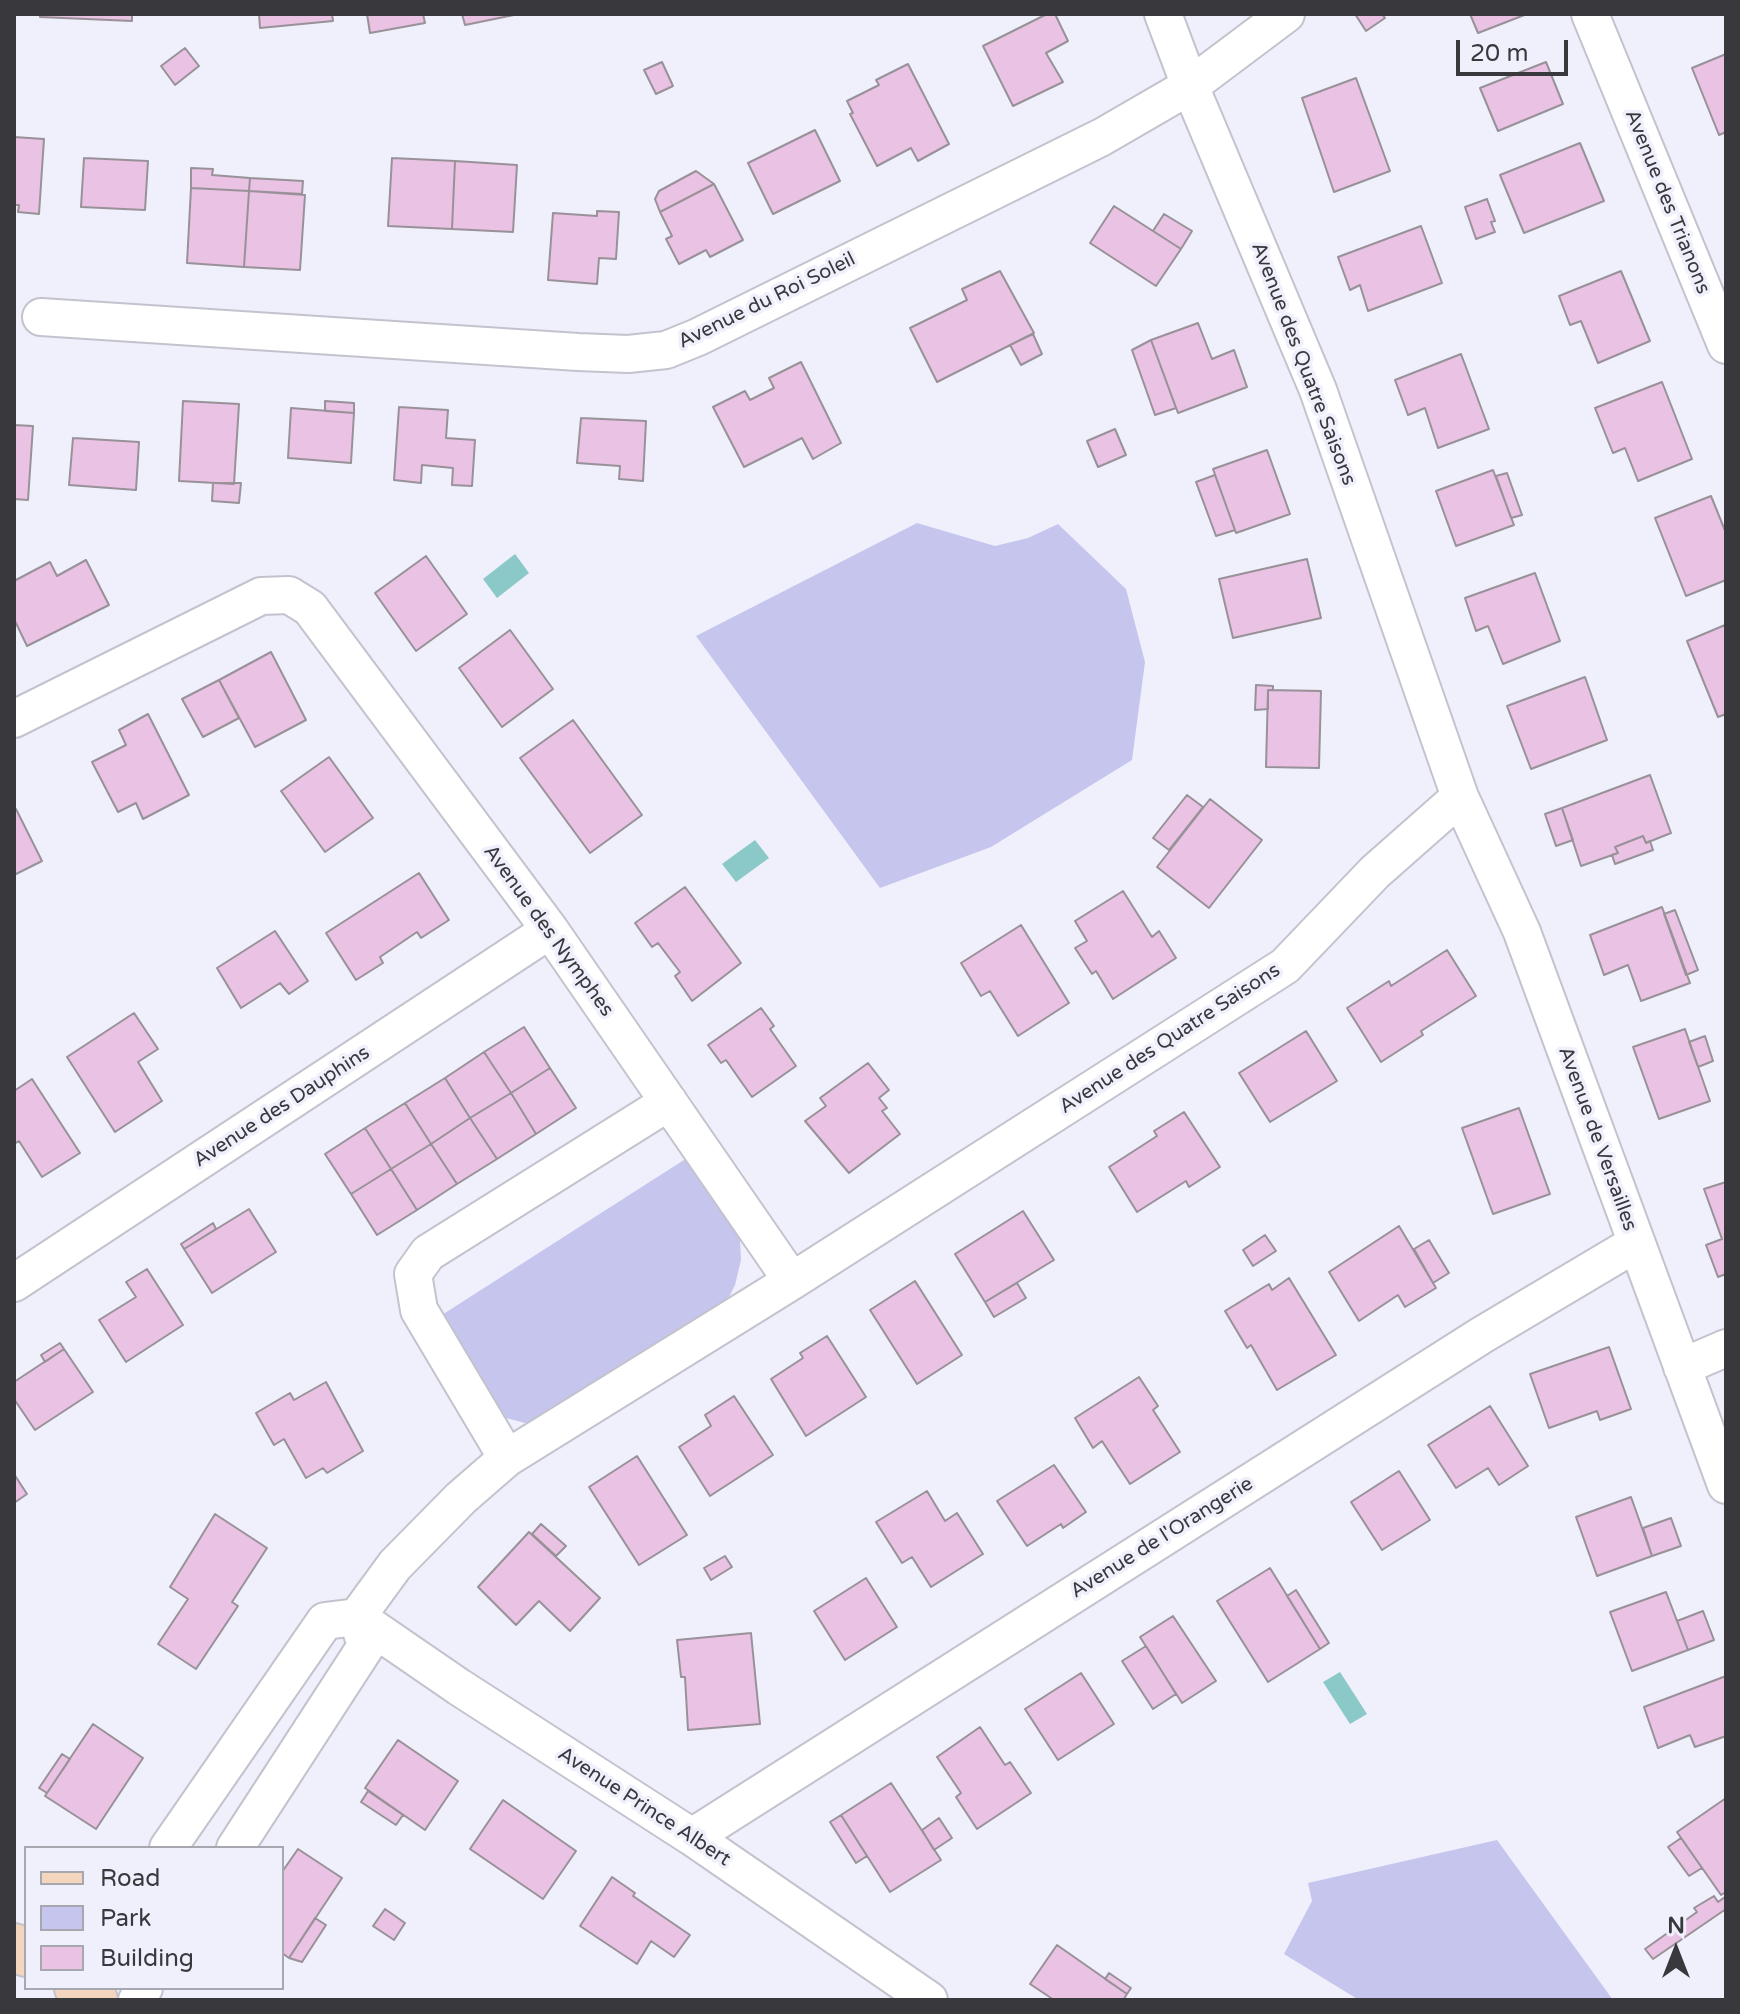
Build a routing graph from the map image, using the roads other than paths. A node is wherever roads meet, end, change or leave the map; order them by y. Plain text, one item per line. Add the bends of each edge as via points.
1 (1163, 14) edge
2 (1286, 14) edge
3 (1590, 14) edge
4 (1190, 86) junction
5 (41, 317) dead end
6 (1726, 345) edge
7 (14, 719) edge
8 (1460, 797) junction
9 (550, 930) junction
10 (669, 1102) junction
11 (1635, 1244) junction
12 (792, 1281) junction
13 (14, 1283) edge
14 (1726, 1348) edge
15 (1682, 1367) junction
16 (507, 1458) junction
17 (1726, 1485) edge
18 (357, 1617) junction
19 (692, 1837) junction
20 (169, 1846) edge
21 (236, 1846) edge
22 (929, 2000) edge

1 - 4 street, Avenue des Quatre Saisons
2 - 4 street, Avenue du Roi Soleil
3 - 6 street, Avenue des Trianons
4 - 5 street, Avenue du Roi Soleil via 1102,137 666,350 615,354
4 - 8 street, Avenue des Quatre Saisons via 1318,390
7 - 9 street, Avenue des Nymphes via 261,596 289,595 310,608
8 - 11 street, Avenue de Versailles via 1522,932
8 - 12 street, Avenue des Quatre Saisons via 1375,872 1285,966
9 - 10 street, Avenue des Nymphes
9 - 13 street, Avenue des Dauphins
10 - 12 street, Avenue des Nymphes
10 - 16 street via 428,1253 413,1274 419,1310
11 - 15 street, Avenue de Versailles
11 - 19 street, Avenue de l'Orangerie via 1469,1343
12 - 16 street, Avenue des Quatre Saisons
14 - 15 street
15 - 17 street, Avenue de Versailles
16 - 18 street, Avenue des Quatre Saisons via 395,1565
18 - 19 street, Avenue Prince Albert
18 - 20 street via 325,1621
18 - 21 street via 366,1646
19 - 22 street, Avenue Prince Albert

